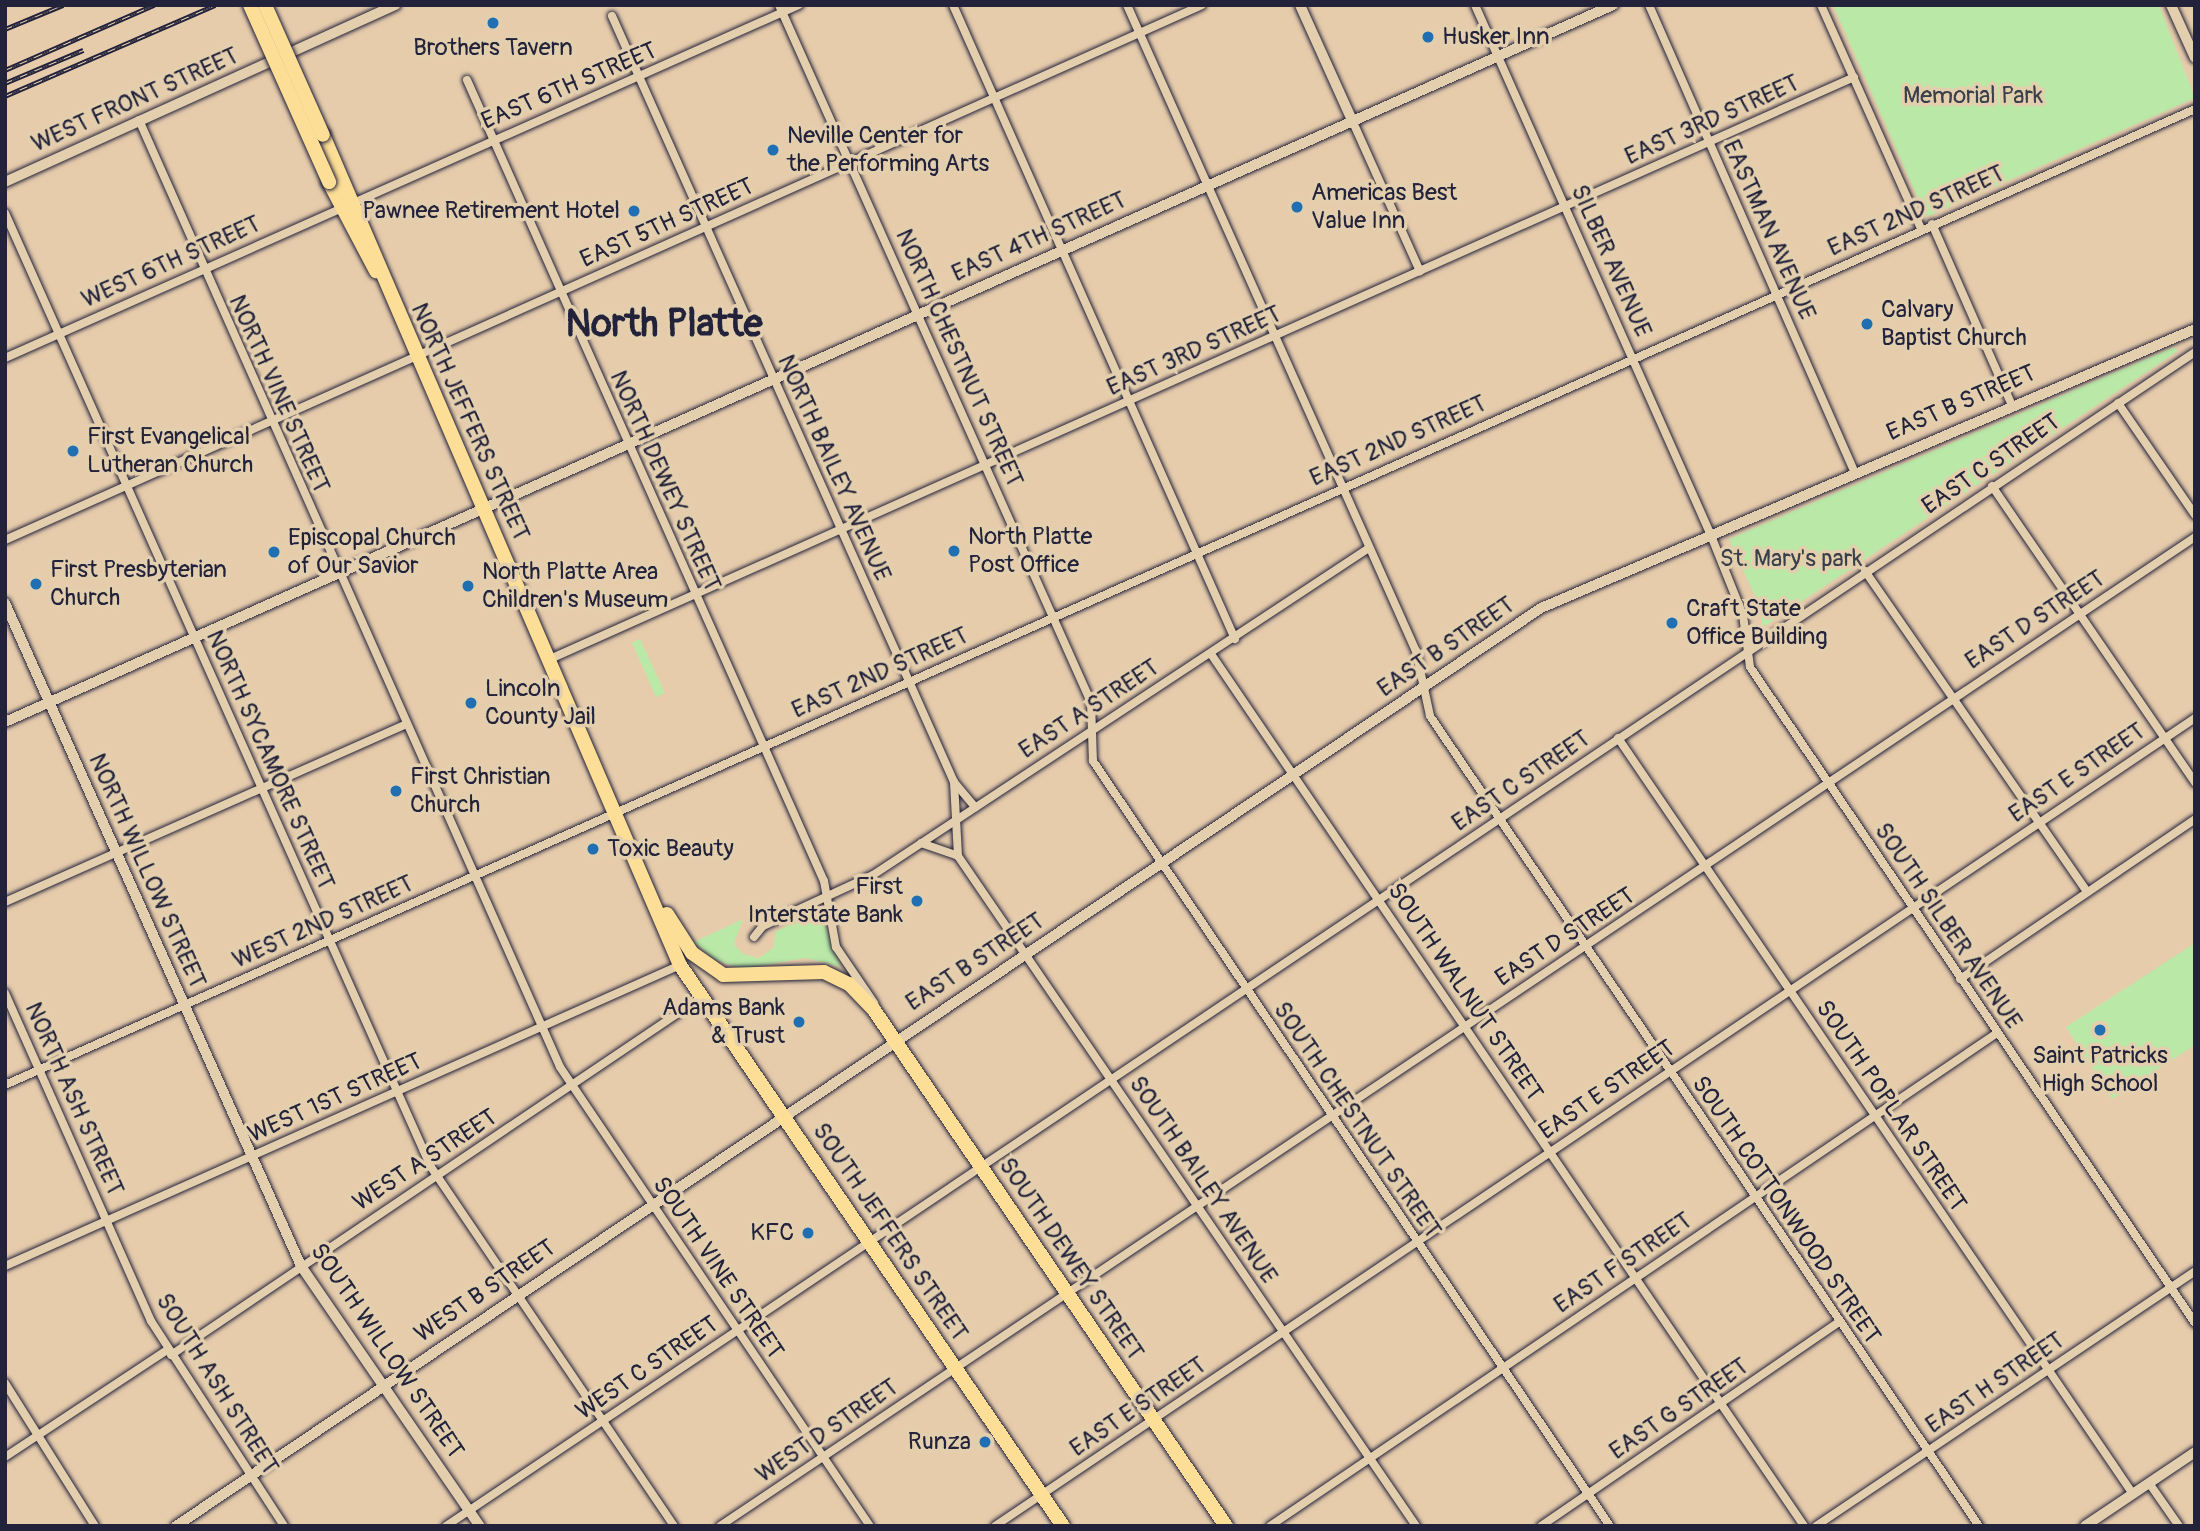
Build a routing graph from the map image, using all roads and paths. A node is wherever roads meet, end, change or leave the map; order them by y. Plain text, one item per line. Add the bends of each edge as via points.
1 (250, 5) edge
2 (265, 5) edge
3 (396, 5) edge
4 (799, 5) edge
5 (953, 5) edge
6 (1127, 5) edge
7 (1202, 5) edge
8 (1300, 5) edge
9 (1475, 5) edge
10 (1613, 5) edge
11 (1649, 5) edge
12 (1821, 5) edge
13 (2171, 5) edge
14 (781, 9) edge
15 (612, 16) dead end
16 (1140, 33) junction
17 (1498, 56) junction
18 (2195, 58) edge
19 (639, 76) junction
20 (1854, 77) junction
21 (467, 80) dead end
22 (995, 97) junction
23 (2195, 108) edge
24 (139, 120) junction
25 (1352, 120) junction
26 (493, 139) junction
27 (1710, 142) junction
28 (850, 162) junction
29 (335, 180) junction
30 (5, 182) edge
31 (1207, 184) junction
32 (347, 204) junction
33 (1565, 207) junction
34 (5, 213) edge
35 (1932, 224) junction
36 (705, 227) junction
37 (1921, 229) junction
38 (1062, 249) junction
39 (202, 269) junction
40 (1420, 271) junction
41 (560, 292) junction
42 (1777, 296) junction
43 (919, 314) junction
44 (2195, 329) edge
45 (58, 334) junction
46 (1275, 336) junction
47 (2195, 352) edge
48 (416, 356) junction
49 (5, 358) edge
50 (1633, 358) junction
51 (772, 379) junction
52 (1130, 401) junction
53 (2118, 403) junction
54 (2012, 405) junction
55 (271, 422) junction
56 (627, 444) junction
57 (985, 465) junction
58 (1854, 471) junction
59 (127, 486) junction
60 (1992, 486) junction
61 (1342, 487) junction
62 (482, 508) junction
63 (2195, 515) edge
64 (841, 531) junction
65 (1710, 533) junction
66 (2195, 537) edge
67 (5, 540) edge
68 (1369, 548) junction
69 (1197, 552) junction
70 (1865, 571) junction
71 (339, 573) junction
72 (695, 594) junction
73 (5, 603) edge
74 (2079, 614) junction
75 (1054, 616) junction
76 (194, 637) junction
77 (1235, 639) junction
78 (1211, 654) junction
79 (1745, 654) junction
80 (550, 659) junction
81 (909, 683) junction
82 (1424, 687) junction
83 (1952, 698) junction
84 (49, 702) junction
85 (2195, 718) edge
86 (5, 722) edge
87 (406, 724) junction
88 (1093, 730) junction
89 (1618, 738) junction
90 (2164, 738) junction
91 (764, 745) junction
92 (1294, 774) junction
93 (954, 782) junction
94 (1828, 783) junction
95 (2195, 783) edge
96 (262, 788) junction
97 (975, 807) junction
98 (618, 812) junction
99 (1499, 819) junction
100 (2195, 819) edge
101 (2038, 822) junction
102 (954, 823) junction
103 (921, 843) junction
104 (116, 853) junction
105 (958, 856) junction
106 (1162, 864) junction
107 (1705, 867) junction
108 (473, 877) junction
109 (651, 888) junction
110 (2087, 892) junction
111 (826, 897) junction
112 (1380, 899) junction
113 (5, 902) edge
114 (1911, 906) junction
115 (754, 937) dead end
116 (328, 941) junction
117 (1585, 947) junction
118 (1024, 955) junction
119 (680, 965) junction
120 (1960, 979) junction
121 (849, 984) joint
122 (1245, 989) junction
123 (1788, 990) junction
124 (5, 993) edge
125 (702, 997) junction
126 (184, 1004) junction
127 (879, 1017) junction
128 (1465, 1026) junction
129 (541, 1027) junction
130 (1997, 1033) junction
131 (895, 1038) junction
132 (39, 1070) junction
133 (1669, 1071) junction
134 (1111, 1079) junction
135 (5, 1085) edge
136 (571, 1085) junction
137 (397, 1092) junction
138 (782, 1115) junction
139 (1331, 1116) junction
140 (1874, 1116) junction
141 (1550, 1152) junction
142 (251, 1156) junction
143 (982, 1167) junction
144 (435, 1176) junction
145 (1753, 1198) junction
146 (651, 1204) junction
147 (1198, 1205) junction
148 (108, 1220) junction
149 (1417, 1242) junction
150 (869, 1243) junction
151 (5, 1266) edge
152 (301, 1266) junction
153 (2195, 1271) edge
154 (1636, 1278) junction
155 (2171, 1288) junction
156 (517, 1294) junction
157 (1067, 1294) junction
158 (1838, 1323) junction
159 (2195, 1323) edge
160 (737, 1331) junction
161 (1284, 1332) junction
162 (169, 1352) junction
163 (955, 1368) junction
164 (1503, 1368) junction
165 (2048, 1370) junction
166 (5, 1383) edge
167 (383, 1385) junction
168 (1721, 1403) junction
169 (1153, 1420) junction
170 (603, 1421) junction
171 (36, 1437) junction
172 (1927, 1451) junction
173 (2195, 1452) edge
174 (5, 1457) edge
175 (823, 1457) junction
176 (1370, 1458) junction
177 (251, 1476) junction
178 (2149, 1483) junction
179 (1588, 1494) junction
180 (2133, 1494) junction
181 (1042, 1495) junction
182 (469, 1510) junction
183 (95, 1526) edge
184 (176, 1526) edge
185 (284, 1526) edge
186 (446, 1526) edge
187 (480, 1526) edge
188 (674, 1526) edge
189 (720, 1526) edge
190 (870, 1526) edge
191 (995, 1526) edge
192 (1063, 1526) edge
193 (1226, 1526) edge
194 (1270, 1526) edge
195 (1416, 1526) edge
196 (1541, 1526) edge
197 (1610, 1526) edge
198 (1804, 1526) edge
199 (1816, 1526) edge
200 (1979, 1526) edge
201 (2085, 1526) edge
202 (2179, 1526) edge

1 - 29 highway, NORTH JEFFERS STREET, bridge
2 - 29 highway, NORTH JEFFERS STREET, bridge
3 - 24 main road, WEST FRONT STREET
4 - 14 street, EAST 6TH STREET
5 - 22 street
6 - 16 street, SOUTH COTTONWOOD STREET
7 - 16 street, EAST 5TH STREET
8 - 25 main road
9 - 17 street, SILBER AVENUE
10 - 17 main road, EAST 4TH STREET
11 - 27 street, EASTMAN AVENUE
12 - 20 street
13 - 18 main road
14 - 19 street, EAST 6TH STREET
14 - 28 street, NORTH CHESTNUT STREET
15 - 19 street, NORTH BAILEY AVENUE
16 - 22 street, EAST 5TH STREET
16 - 31 street, SOUTH COTTONWOOD STREET
17 - 25 main road, EAST 4TH STREET
17 - 33 street, SILBER AVENUE
19 - 26 street, EAST 6TH STREET
19 - 36 street, NORTH BAILEY AVENUE
20 - 27 street, EAST 3RD STREET
20 - 37 street
21 - 26 street, NORTH DEWEY STREET
22 - 28 street, EAST 5TH STREET
22 - 38 street
23 - 35 street, EAST 2ND STREET
24 - 30 main road, WEST FRONT STREET
24 - 39 street, NORTH VINE STREET
25 - 31 main road, EAST 4TH STREET
25 - 40 street
26 - 32 street, EAST 6TH STREET
26 - 41 street, NORTH DEWEY STREET
27 - 33 street, EAST 3RD STREET
27 - 42 street, EASTMAN AVENUE
28 - 36 street, EAST 5TH STREET
28 - 43 street, NORTH CHESTNUT STREET
29 - 32 highway, NORTH JEFFERS STREET
31 - 38 main road, EAST 4TH STREET
31 - 46 street, SOUTH COTTONWOOD STREET
32 - 39 street, WEST 6TH STREET
32 - 48 highway, NORTH JEFFERS STREET
33 - 40 street, EAST 3RD STREET
33 - 50 street, SILBER AVENUE
34 - 45 street, NORTH SYCAMORE STREET
35 - 37 street, EAST 2ND STREET
35 - 54 street
36 - 41 street, EAST 5TH STREET
36 - 51 street, NORTH BAILEY AVENUE
37 - 42 street, EAST 2ND STREET
38 - 43 main road, EAST 4TH STREET
38 - 52 street
39 - 45 street, WEST 6TH STREET
39 - 55 street, NORTH VINE STREET
40 - 46 street, EAST 3RD STREET
41 - 48 street, EAST 5TH STREET
41 - 56 street, NORTH DEWEY STREET
42 - 50 street, EAST 2ND STREET
42 - 58 street, EASTMAN AVENUE
43 - 51 main road, EAST 4TH STREET
43 - 57 street, NORTH CHESTNUT STREET
44 - 54 main road, EAST B STREET
45 - 49 street, WEST 6TH STREET
45 - 59 street, NORTH SYCAMORE STREET
46 - 52 street, EAST 3RD STREET
46 - 61 street, SOUTH COTTONWOOD STREET
47 - 53 street, EAST C STREET
48 - 55 street, EAST 5TH STREET
48 - 62 highway, NORTH JEFFERS STREET
50 - 61 street, EAST 2ND STREET
50 - 65 street, SILBER AVENUE
51 - 56 main road, EAST 4TH STREET
51 - 64 street, NORTH BAILEY AVENUE
52 - 57 street, EAST 3RD STREET
52 - 69 street
53 - 60 street, EAST C STREET
53 - 63 street
54 - 58 main road, EAST B STREET
55 - 59 street, EAST 5TH STREET
55 - 71 street, NORTH VINE STREET
56 - 62 main road, EAST 4TH STREET
56 - 72 street, NORTH DEWEY STREET
57 - 64 street, EAST 3RD STREET
57 - 75 street, NORTH CHESTNUT STREET
58 - 65 main road, EAST B STREET
59 - 67 street, EAST 5TH STREET
59 - 76 street, NORTH SYCAMORE STREET
60 - 70 street, EAST C STREET
60 - 74 street
61 - 68 street, SOUTH COTTONWOOD STREET
61 - 69 street, EAST 2ND STREET
62 - 71 main road, EAST 4TH STREET
62 - 80 highway, NORTH JEFFERS STREET
64 - 72 street, EAST 3RD STREET
64 - 81 street, NORTH BAILEY AVENUE
65 - 79 street, SOUTH SILBER AVENUE via 1743,615
65 - 82 main road, EAST B STREET via 1541,608
66 - 74 street, EAST D STREET
68 - 77 street, EAST A STREET
68 - 82 street, SOUTH COTTONWOOD STREET via 1421,664
69 - 75 street, EAST 2ND STREET
69 - 77 street
70 - 79 street, EAST C STREET
70 - 83 street
71 - 76 main road, EAST 4TH STREET
71 - 87 street, NORTH VINE STREET
72 - 80 street, EAST 3RD STREET
72 - 91 street, NORTH DEWEY STREET
73 - 84 main road, NORTH WILLOW STREET
74 - 83 street, EAST D STREET
74 - 90 street
75 - 81 street, EAST 2ND STREET
75 - 88 street, NORTH CHESTNUT STREET via 1091,702
76 - 84 main road, EAST 4TH STREET
76 - 96 street, NORTH SYCAMORE STREET
77 - 78 street, EAST A STREET
78 - 88 street, EAST A STREET
78 - 92 street, SOUTH WALNUT STREET
79 - 89 street, EAST C STREET
79 - 94 street, SOUTH SILBER AVENUE
80 - 98 highway, NORTH JEFFERS STREET
81 - 91 street, EAST 2ND STREET
81 - 93 street, NORTH BAILEY AVENUE
82 - 92 main road, EAST B STREET
82 - 99 street, SOUTH COTTONWOOD STREET via 1430,716
83 - 94 street, EAST D STREET
83 - 101 street
84 - 86 main road, EAST 4TH STREET
84 - 104 main road, NORTH WILLOW STREET
85 - 90 street, EAST E STREET
87 - 96 street
87 - 108 street, NORTH VINE STREET
88 - 97 street, EAST A STREET
88 - 106 street, SOUTH CHESTNUT STREET via 1093,761
89 - 99 street, EAST C STREET
89 - 107 street, SOUTH POPLAR STREET
90 - 95 street
90 - 101 street, EAST E STREET
91 - 98 street, EAST 2ND STREET
91 - 111 street, NORTH DEWEY STREET
92 - 106 main road, EAST B STREET
92 - 112 street, SOUTH WALNUT STREET
93 - 97 street, NORTH BAILEY AVENUE
93 - 102 street, NORTH BAILEY AVENUE
94 - 107 street, EAST D STREET
94 - 114 street, SOUTH SILBER AVENUE
96 - 104 street
96 - 116 street, NORTH SYCAMORE STREET
97 - 102 street, EAST A STREET
98 - 108 street, WEST 2ND STREET
98 - 109 highway, NORTH JEFFERS STREET
99 - 112 street, EAST C STREET
99 - 117 street, SOUTH COTTONWOOD STREET
100 - 110 street
101 - 110 street
101 - 114 street, EAST E STREET
102 - 103 street, EAST A STREET
102 - 105 street, SOUTH BAILEY AVENUE
103 - 105 street
103 - 111 street, EAST A STREET
104 - 113 street
104 - 126 main road, NORTH WILLOW STREET
105 - 118 street, SOUTH BAILEY AVENUE
106 - 118 main road, EAST B STREET
106 - 122 street, SOUTH CHESTNUT STREET
107 - 117 street, EAST D STREET
107 - 123 street, SOUTH POPLAR STREET
108 - 116 street, WEST 2ND STREET
108 - 129 street, NORTH VINE STREET
109 - 119 highway, NORTH JEFFERS STREET
109 - 121 highway, NORTH JEFFERS STREET via 692,953 723,975 812,969
110 - 120 street
111 - 115 street, EAST A STREET via 763,926
111 - 127 street, SOUTH DEWEY STREET via 836,947
112 - 122 street, EAST C STREET
112 - 128 street, SOUTH WALNUT STREET
114 - 120 street, SOUTH SILBER AVENUE
114 - 123 street, EAST E STREET
116 - 126 street, WEST 2ND STREET
116 - 137 street, NORTH SYCAMORE STREET
117 - 128 street, EAST D STREET
117 - 133 street, SOUTH COTTONWOOD STREET
118 - 131 main road, EAST B STREET
118 - 134 street, SOUTH BAILEY AVENUE
119 - 125 highway, SOUTH JEFFERS STREET
119 - 129 street, WEST 1ST STREET
120 - 130 street, SOUTH SILBER AVENUE
121 - 127 highway, SOUTH DEWEY STREET
122 - 134 street, EAST C STREET
122 - 139 street, SOUTH CHESTNUT STREET
123 - 133 street, EAST E STREET
123 - 140 street, SOUTH POPLAR STREET
124 - 132 street, NORTH ASH STREET
125 - 136 street, WEST A STREET
125 - 138 highway, SOUTH JEFFERS STREET
126 - 132 street, WEST 2ND STREET
126 - 142 main road, NORTH WILLOW STREET
127 - 131 highway, SOUTH DEWEY STREET
128 - 139 street, EAST D STREET
128 - 141 street, SOUTH WALNUT STREET
129 - 136 street, SOUTH VINE STREET
129 - 137 street, WEST 1ST STREET
130 - 140 street, EAST F STREET
130 - 155 street, SOUTH SILBER AVENUE
131 - 138 main road, EAST B STREET
131 - 143 highway, SOUTH DEWEY STREET
132 - 135 street, WEST 2ND STREET
132 - 148 street, NORTH ASH STREET
133 - 141 street, EAST E STREET
133 - 145 street, SOUTH COTTONWOOD STREET
134 - 143 street, EAST C STREET
134 - 147 street, SOUTH BAILEY AVENUE
136 - 144 street, WEST A STREET
136 - 146 street, SOUTH VINE STREET
137 - 142 street, WEST 1ST STREET
137 - 144 street, NORTH SYCAMORE STREET
138 - 146 main road, WEST B STREET
138 - 150 highway, SOUTH JEFFERS STREET
139 - 147 street, EAST D STREET
139 - 149 street, SOUTH CHESTNUT STREET
140 - 145 street, EAST F STREET
140 - 165 street, SOUTH POPLAR STREET
141 - 149 street, EAST E STREET
141 - 154 street, SOUTH WALNUT STREET
142 - 148 street, WEST 1ST STREET
142 - 152 main road, SOUTH WILLOW STREET
143 - 150 street, EAST C STREET
143 - 157 highway, SOUTH DEWEY STREET
144 - 152 street, WEST A STREET
144 - 156 street, NORTH SYCAMORE STREET
145 - 154 street, EAST F STREET
145 - 158 street, SOUTH COTTONWOOD STREET
146 - 156 main road, WEST B STREET
146 - 160 street, SOUTH VINE STREET
147 - 157 street, EAST D STREET
147 - 161 street, SOUTH BAILEY AVENUE
148 - 151 street, WEST 1ST STREET
148 - 162 street, SOUTH ASH STREET
149 - 161 street, EAST E STREET
149 - 164 street, SOUTH CHESTNUT STREET
150 - 160 street, WEST C STREET
150 - 163 highway, SOUTH JEFFERS STREET
152 - 162 street, WEST A STREET
152 - 167 main road, SOUTH WILLOW STREET
153 - 155 street, EAST H STREET
154 - 164 street, EAST F STREET
154 - 168 street, SOUTH WALNUT STREET
155 - 159 street, SOUTH SILBER AVENUE
155 - 165 street, EAST H STREET
156 - 167 main road, WEST B STREET
156 - 170 street, NORTH SYCAMORE STREET
157 - 163 street, EAST D STREET
157 - 169 highway, SOUTH DEWEY STREET
158 - 168 street, EAST G STREET
158 - 172 street, SOUTH COTTONWOOD STREET
160 - 170 street, WEST C STREET
160 - 175 street, SOUTH VINE STREET
161 - 169 street, EAST E STREET
161 - 176 street, SOUTH BAILEY AVENUE
162 - 171 street, WEST A STREET
162 - 177 street, SOUTH ASH STREET
163 - 175 street, WEST D STREET
163 - 181 highway, SOUTH JEFFERS STREET
164 - 176 street, EAST F STREET
164 - 179 street, SOUTH CHESTNUT STREET
165 - 172 street, EAST H STREET
165 - 180 street, SOUTH POPLAR STREET
166 - 171 street
167 - 177 main road, WEST B STREET
167 - 182 main road, SOUTH WILLOW STREET
168 - 179 street, EAST G STREET
168 - 198 street, SOUTH WALNUT STREET
169 - 181 street, EAST E STREET
169 - 193 highway, SOUTH DEWEY STREET
170 - 182 street, WEST C STREET
170 - 188 street, NORTH SYCAMORE STREET
171 - 174 street, WEST A STREET
171 - 183 street
172 - 199 street, EAST H STREET
172 - 200 street, SOUTH COTTONWOOD STREET
173 - 178 main road
175 - 189 street, WEST D STREET
175 - 190 street, SOUTH VINE STREET
176 - 194 street, EAST F STREET
176 - 195 street, SOUTH BAILEY AVENUE
177 - 184 main road, WEST B STREET
177 - 185 street, SOUTH ASH STREET
178 - 180 main road
178 - 202 street
179 - 196 street, EAST G STREET
179 - 197 street, SOUTH CHESTNUT STREET
180 - 201 main road
181 - 191 street, EAST E STREET
181 - 192 highway, SOUTH JEFFERS STREET
182 - 186 street, WEST C STREET
182 - 187 main road, SOUTH WILLOW STREET

